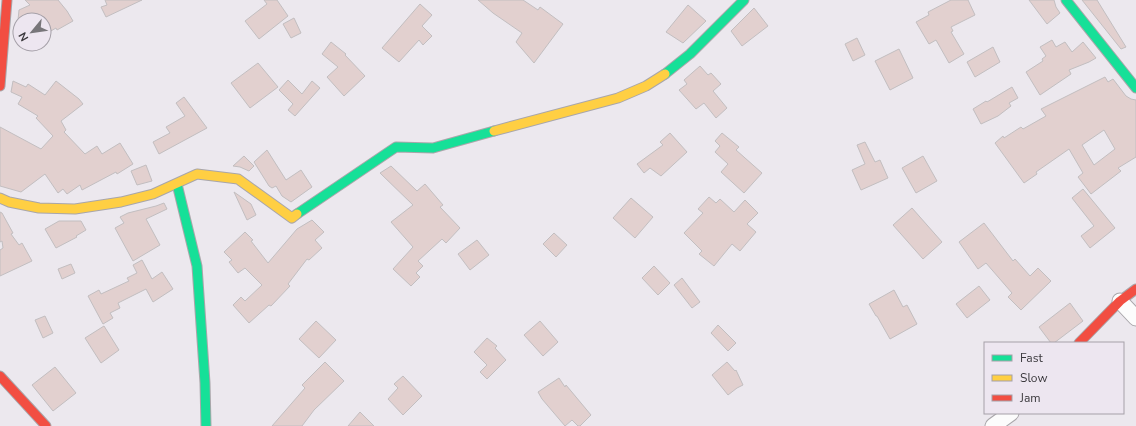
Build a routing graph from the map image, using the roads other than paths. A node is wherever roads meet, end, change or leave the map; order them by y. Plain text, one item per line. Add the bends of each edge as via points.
1 (7, 0) edge
2 (744, 0) edge
3 (1066, 0) edge
4 (0, 86) edge
5 (1136, 88) edge
6 (177, 184) junction
7 (0, 198) edge
8 (1136, 290) edge
9 (1120, 301) junction
10 (1136, 318) edge
11 (1080, 342) edge
12 (0, 376) edge
13 (1010, 414) edge
14 (46, 426) edge
15 (206, 426) edge
16 (993, 426) edge

1 - 4 street
2 - 6 street via 680,63 643,88 618,98 433,148 396,147 292,218 238,179 197,174
3 - 5 street
6 - 7 street via 153,194 121,202 75,209 39,208
6 - 15 street via 197,266
8 - 9 street
9 - 10 street
9 - 11 street
12 - 14 street
13 - 16 street

